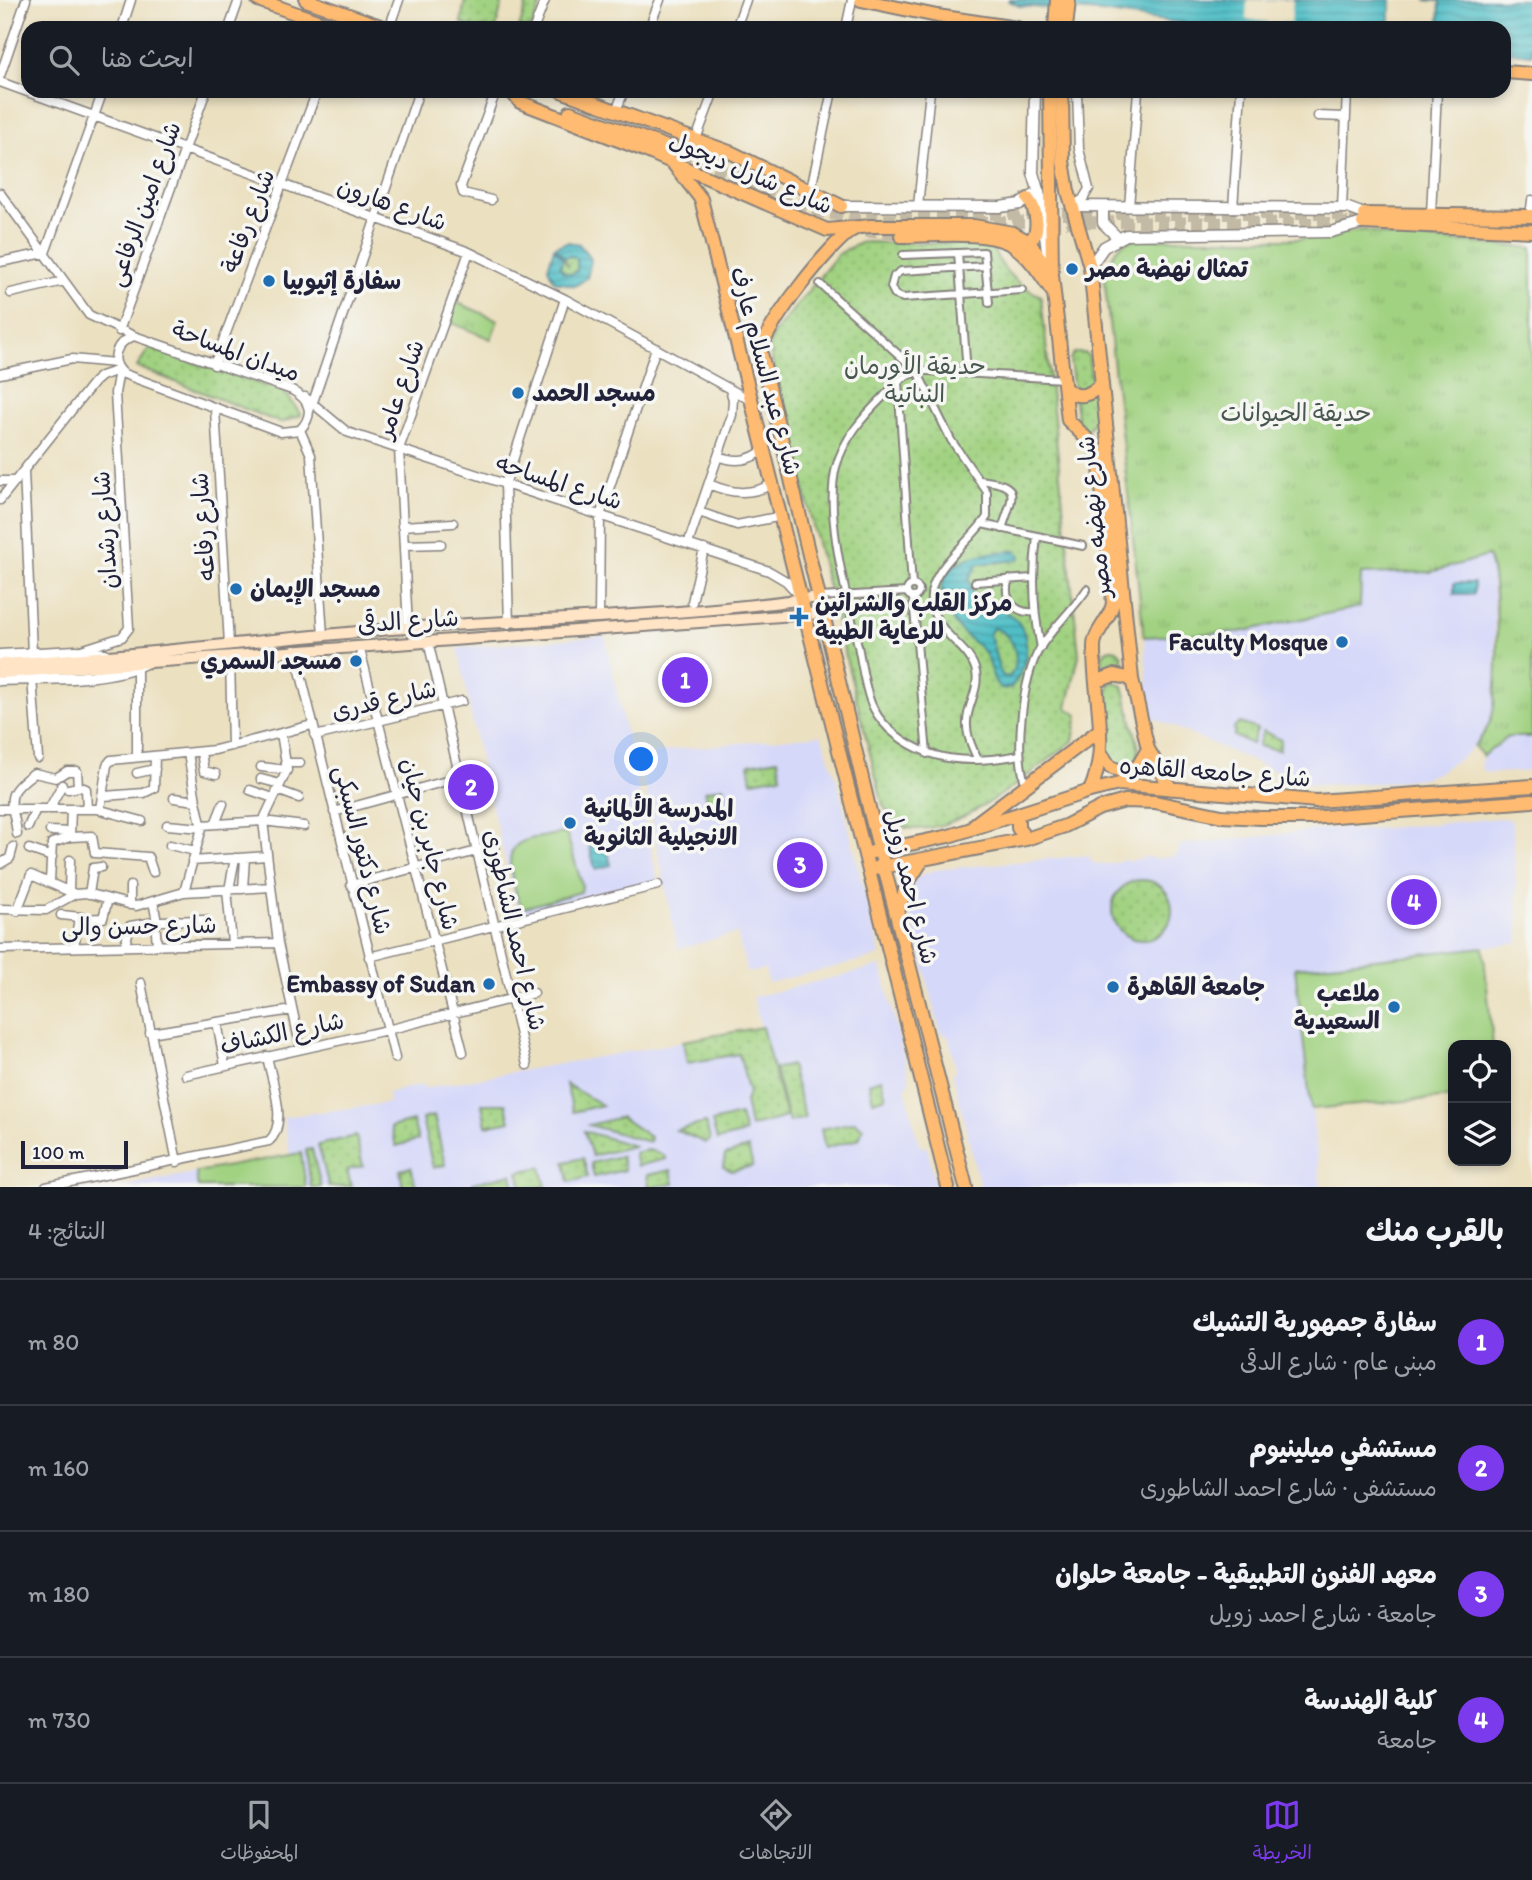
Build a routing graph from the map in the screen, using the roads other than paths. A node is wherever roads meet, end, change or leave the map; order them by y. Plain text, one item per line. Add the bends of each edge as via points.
1 (26, 0) edge
2 (131, 0) edge
3 (239, 0) edge
4 (258, 0) edge
5 (306, 0) edge
6 (399, 0) edge
7 (545, 0) edge
8 (660, 0) edge
9 (746, 0) edge
10 (852, 0) edge
11 (861, 0) edge
12 (1057, 0) edge
13 (1069, 0) edge
14 (324, 3) edge
15 (124, 21) edge
16 (232, 21) edge
17 (317, 21) edge
18 (369, 21) edge
19 (390, 21) edge
20 (537, 21) edge
21 (652, 21) edge
22 (738, 21) edge
23 (848, 21) edge
24 (933, 21) edge
25 (1056, 21) edge
26 (1067, 21) edge
27 (1511, 72) edge
28 (1532, 74) edge
29 (0, 76) edge
30 (0, 82) edge
31 (21, 90) edge
32 (43, 98) edge
33 (101, 98) edge
34 (203, 98) edge
35 (314, 98) edge
36 (417, 98) edge
37 (493, 98) edge
38 (529, 98) edge
39 (580, 98) edge
40 (621, 98) edge
41 (711, 98) edge
42 (830, 98) edge
43 (928, 98) edge
44 (1035, 98) edge
45 (1051, 98) edge
46 (1061, 98) edge
47 (1077, 98) edge
48 (1137, 98) edge
49 (1241, 98) edge
50 (1346, 98) edge
51 (1437, 98) edge
52 (616, 111) junction
53 (1318, 116) dead end
54 (95, 117) junction
55 (1344, 117) junction
56 (696, 139) junction
57 (185, 149) junction
58 (1055, 151) junction
59 (677, 157) junction
60 (282, 184) junction
61 (811, 189) junction
62 (0, 193) edge
63 (1034, 196) junction
64 (1532, 200) edge
65 (491, 201) dead end
66 (841, 206) joint
67 (919, 206) junction
68 (1073, 206) junction
69 (1102, 207) junction
70 (1129, 207) junction
71 (1233, 208) junction
72 (1342, 208) junction
73 (1431, 214) junction
74 (1531, 216) edge
75 (1364, 218) junction
76 (375, 219) junction
77 (854, 229) junction
78 (1532, 231) edge
79 (901, 236) tunnel mouth
80 (1117, 237) junction
81 (1029, 242) junction
82 (469, 252) junction
83 (45, 253) junction
84 (958, 253) junction
85 (903, 255) dead end
86 (0, 262) edge
87 (986, 266) junction
88 (1090, 267) junction
89 (959, 268) junction
90 (1052, 275) junction
91 (64, 281) junction
92 (821, 284) dead end
93 (1022, 290) dead end
94 (988, 292) junction
95 (11, 293) dead end
96 (961, 294) junction
97 (1054, 294) junction
98 (565, 299) junction
99 (989, 303) dead end
100 (119, 331) junction
101 (134, 336) junction
102 (656, 348) junction
103 (214, 365) junction
104 (117, 366) junction
105 (917, 371) junction
106 (967, 373) junction
107 (0, 374) edge
108 (898, 382) junction
109 (1064, 384) junction
110 (1101, 384) junction
111 (728, 387) junction
112 (305, 397) junction
113 (769, 397) junction
114 (752, 401) junction
115 (312, 405) junction
116 (215, 409) junction
117 (300, 430) junction
118 (399, 449) junction
119 (765, 449) junction
120 (718, 456) junction
121 (24, 470) junction
122 (980, 480) junction
123 (0, 481) edge
124 (16, 481) junction
125 (774, 483) junction
126 (709, 484) junction
127 (505, 485) junction
128 (0, 500) edge
129 (699, 512) junction
130 (600, 516) junction
131 (782, 516) junction
132 (453, 523) dead end
133 (982, 524) junction
134 (402, 526) junction
135 (1002, 528) junction
136 (1037, 536) junction
137 (441, 544) dead end
138 (688, 544) junction
139 (404, 545) junction
140 (1083, 546) dead end
141 (704, 550) junction
142 (1033, 578) junction
143 (1009, 579) junction
144 (975, 582) dead end
145 (912, 585) junction
146 (932, 587) junction
147 (1087, 589) dead end
148 (920, 590) junction
149 (907, 592) junction
150 (846, 595) junction
151 (818, 597) junction
152 (913, 598) junction
153 (802, 599) junction
154 (692, 603) dead end
155 (1034, 612) junction
156 (822, 613) junction
157 (806, 615) junction
158 (599, 617) junction
159 (509, 624) junction
160 (408, 628) junction
161 (323, 636) junction
162 (428, 641) junction
163 (229, 643) junction
164 (359, 646) junction
165 (1041, 648) junction
166 (295, 650) junction
167 (32, 653) junction
168 (0, 655) edge
169 (230, 656) junction
170 (78, 660) junction
171 (149, 662) junction
172 (0, 664) edge
173 (137, 667) junction
174 (0, 673) edge
175 (32, 678) junction
176 (1132, 679) junction
177 (0, 680) edge
178 (1098, 681) junction
179 (462, 701) dead end
180 (443, 706) junction
181 (379, 721) junction
182 (313, 725) junction
183 (1101, 729) junction
184 (281, 733) junction
185 (316, 736) junction
186 (232, 746) junction
187 (1148, 749) junction
188 (201, 752) junction
189 (188, 753) junction
190 (1101, 753) junction
191 (927, 754) junction
192 (1020, 755) junction
193 (155, 756) junction
194 (137, 757) junction
195 (38, 758) dead end
196 (978, 760) junction
197 (300, 763) dead end
198 (287, 767) junction
199 (261, 768) dead end
200 (155, 769) junction
201 (479, 772) dead end
202 (136, 773) dead end
203 (216, 774) dead end
204 (460, 777) junction
205 (261, 779) dead end
206 (1026, 786) junction
207 (1532, 786) edge
208 (79, 787) junction
209 (1171, 789) junction
210 (1465, 789) junction
211 (250, 790) dead end
212 (1090, 790) junction
213 (276, 791) junction
214 (397, 794) junction
215 (104, 796) junction
216 (174, 798) dead end
217 (299, 798) dead end
218 (195, 801) junction
219 (1532, 801) edge
220 (223, 804) dead end
221 (1465, 805) junction
222 (5, 809) edge
223 (36, 809) junction
224 (49, 809) junction
225 (71, 809) junction
226 (87, 809) junction
227 (97, 809) junction
228 (334, 811) junction
229 (1018, 814) junction
230 (142, 821) dead end
231 (263, 821) junction
232 (215, 824) junction
233 (167, 825) dead end
234 (304, 826) dead end
235 (28, 827) dead end
236 (202, 827) junction
237 (50, 831) dead end
238 (965, 831) junction
239 (17, 835) dead end
240 (70, 835) junction
241 (1026, 839) junction
242 (170, 845) dead end
243 (495, 846) dead end
244 (13, 848) dead end
245 (29, 849) dead end
246 (195, 851) junction
247 (477, 851) junction
248 (880, 851) junction
249 (863, 854) junction
250 (267, 856) junction
251 (52, 857) junction
252 (235, 858) junction
253 (245, 858) junction
254 (923, 859) junction
255 (70, 860) dead end
256 (192, 861) junction
257 (0, 864) edge
258 (101, 867) dead end
259 (416, 867) junction
260 (884, 867) junction
261 (867, 870) junction
262 (153, 872) dead end
263 (50, 881) junction
264 (351, 884) junction
265 (658, 885) dead end
266 (130, 886) dead end
267 (271, 887) junction
268 (243, 889) junction
269 (228, 890) junction
270 (72, 892) junction
271 (184, 892) junction
272 (89, 894) junction
273 (108, 899) junction
274 (153, 901) junction
275 (130, 905) junction
276 (0, 909) edge
277 (17, 911) junction
278 (61, 915) dead end
279 (897, 916) junction
280 (81, 917) junction
281 (206, 920) dead end
282 (156, 922) junction
283 (495, 926) junction
284 (435, 941) junction
285 (232, 943) junction
286 (278, 943) junction
287 (904, 943) junction
288 (157, 944) junction
289 (125, 945) junction
290 (74, 946) junction
291 (886, 946) junction
292 (0, 949) edge
293 (369, 957) junction
294 (141, 983) dead end
295 (534, 993) dead end
296 (512, 998) junction
297 (292, 1010) junction
298 (453, 1013) junction
299 (217, 1022) junction
300 (387, 1030) junction
301 (150, 1033) junction
302 (301, 1049) junction
303 (463, 1052) dead end
304 (267, 1056) junction
305 (395, 1058) dead end
306 (527, 1065) dead end
307 (225, 1066) junction
308 (186, 1074) dead end
309 (177, 1162) junction
310 (46, 1187) edge
311 (948, 1187) edge
312 (966, 1187) edge

1 - 29 street
2 - 15 street
3 - 16 street
4 - 17 main road
5 - 14 main road
6 - 19 street
7 - 20 street
8 - 21 street
9 - 22 street
10 - 23 street
11 - 24 main road
12 - 25 main road
13 - 26 main road
14 - 18 main road
27 - 28 main road
30 - 31 street, شارع هارون
32 - 54 street, شارع هارون
33 - 54 street
34 - 57 street, شارع امين الرفاعى
35 - 60 street, شارع رفاعة
36 - 76 street
37 - 65 street via 461,186 463,193
38 - 59 main road, شارع شارل ديجول
39 - 52 main road, شارع شارل ديجول
40 - 52 street
41 - 56 street
42 - 61 street
43 - 67 street
44 - 63 street
45 - 58 main road
46 - 58 main road
47 - 68 street via 1079,149 1089,189
48 - 70 street
49 - 71 street
50 - 55 street
51 - 73 street
52 - 56 main road, شارع شارل ديجول
53 - 55 street
54 - 57 street, شارع هارون
54 - 83 street
55 - 72 street
56 - 61 main road, شارع شارل ديجول
57 - 60 street, شارع هارون
57 - 100 street, شارع امين الرفاعى
58 - 68 main road, شارع نهضه مصر
58 - 90 main road, شارع نهضه مصر
59 - 77 main road, شارع شارل ديجول via 827,230
59 - 114 main road, شارع عبد السلام عارف via 701,200
60 - 76 street, شارع هارون
60 - 103 street, شارع رفاعة
61 - 66 main road, شارع شارل ديجول
62 - 83 street
63 - 67 street via 1000,207
63 - 81 main road via 1036,227
63 - 90 street
64 - 74 street
66 - 67 street
68 - 69 street
68 - 88 main road, شارع نهضه مصر
69 - 70 street
69 - 80 street via 1103,223
70 - 71 street
71 - 72 street
72 - 75 street
73 - 74 main road
73 - 75 main road
75 - 78 main road
75 - 80 street via 1331,232
76 - 82 street, شارع هارون
76 - 115 street
77 - 81 main road, شارع شارل ديجول via 988,228
77 - 113 main road, شارع عبد السلام عارف via 837,240 764,337 761,353
79 - 97 main road via 998,238 1032,263
80 - 88 street
81 - 90 main road
82 - 98 street, شارع هارون
82 - 118 street, شارع عامر
83 - 86 street
83 - 91 street
84 - 85 street
84 - 87 street via 984,252
84 - 89 street
87 - 89 street
87 - 94 street
88 - 110 main road, شارع نهضه مصر
89 - 96 street
89 - 96 street via 901,271 891,283 903,298
90 - 97 main road, شارع نهضه مصر
91 - 95 street
91 - 100 street via 89,315
92 - 105 street
93 - 94 street
94 - 96 street
94 - 99 street
96 - 106 street
97 - 109 main road, شارع نهضه مصر
98 - 102 street, شارع هارون
98 - 127 street
100 - 101 street
101 - 103 street, ميدان المساحة
101 - 104 street, ميدان المساحة via 119,345
102 - 111 street, شارع هارون
102 - 130 street
103 - 112 street, ميدان المساحة
104 - 107 street via 72,359
104 - 116 street
104 - 121 street via 93,382
104 - 170 street, شارع رشدان via 129,628 122,638
105 - 106 street
105 - 108 street
105 - 122 street via 946,432
106 - 109 street
108 - 145 street
108 - 150 street via 858,424 836,468 832,505
109 - 110 main road via 1073,394 1085,395
109 - 178 main road, شارع نهضه مصر via 1068,420 1099,457 1114,603 1094,643
110 - 176 main road, شارع نهضه مصر
111 - 114 street, شارع هارون
111 - 120 street via 734,407
112 - 115 street, شارع المساحه
112 - 117 street, ميدان المساحة via 310,415
113 - 114 main road
113 - 151 main road, شارع عبد السلام عارف
114 - 119 main road, شارع عبد السلام عارف
115 - 118 street, شارع المساحه via 347,432
116 - 117 street via 281,432
116 - 163 street, شارع رفاعه
117 - 161 street via 311,455
118 - 127 street, شارع المساحه
118 - 134 street, شارع عامر
119 - 120 street via 754,458 739,461
119 - 125 main road, شارع عبد السلام عارف
120 - 126 street
121 - 124 street
121 - 167 street
122 - 133 street via 989,500
122 - 135 street via 1005,483 1010,488
123 - 124 street
124 - 128 street
125 - 126 street via 749,492 726,491
125 - 131 main road, شارع عبد السلام عارف
126 - 129 street
127 - 130 street, شارع المساحه
127 - 159 street
129 - 131 street via 737,525
129 - 138 street
130 - 138 street, شارع المساحه
130 - 158 street
131 - 153 main road, شارع عبد السلام عارف
132 - 134 street
133 - 135 street
133 - 146 street via 947,562
134 - 139 street, شارع عامر
135 - 136 street
136 - 140 street
136 - 142 street
137 - 139 street
138 - 141 street, شارع المساحه
139 - 160 street, شارع عامر
141 - 153 street, شارع المساحه via 775,574
141 - 154 street
142 - 143 street
142 - 155 street
143 - 144 street
143 - 155 street via 1007,598 1021,611
145 - 148 street
145 - 149 street
146 - 148 street
146 - 196 street via 937,622 976,670 967,725
147 - 165 street
148 - 152 street
149 - 150 street
149 - 152 street
150 - 151 street
150 - 191 street via 876,712 897,735
151 - 153 main road, شارع الدقى
151 - 156 main road, شارع احمد زويل
152 - 191 street
153 - 157 main road, شارع احمد زويل
153 - 158 main road, شارع الدقى
155 - 165 street
156 - 157 main road, شارع الدقى
156 - 248 main road, شارع احمد زويل
157 - 162 main road, شارع الدقى
157 - 249 main road, شارع احمد زويل
158 - 159 main road, شارع الدقى
159 - 160 main road, شارع الدقى
160 - 161 main road, شارع الدقى
161 - 163 main road, شارع الدقى
162 - 164 main road, شارع الدقى
162 - 180 street, شارع احمد الشاطورى
163 - 170 main road, شارع الدقى
164 - 166 main road, شارع الدقى
164 - 181 street, شارع جابر بن حيان
165 - 192 street via 1029,679
166 - 169 main road, شارع الدقى
166 - 182 street, شارع دكتور السبكى
167 - 168 street
167 - 170 street
169 - 171 main road, شارع الدقى
169 - 186 street
170 - 171 main road
170 - 172 main road
170 - 174 main road
171 - 173 street, شارع الدقى
173 - 175 street, شارع الدقى
173 - 194 street
175 - 177 street, شارع الدقى
175 - 195 street
176 - 178 main road via 1115,675
176 - 187 main road, شارع نهضه مصر
178 - 183 main road, شارع نهضه مصر
179 - 180 street, شارع قدرى
180 - 181 street, شارع قدرى
180 - 204 street, شارع احمد الشاطورى
181 - 185 street, شارع قدرى
181 - 214 street, شارع جابر بن حيان
182 - 184 street
182 - 185 street, شارع دكتور السبكى
183 - 190 main road, شارع نهضه مصر
183 - 206 main road
184 - 186 street
184 - 198 street
185 - 228 street, شارع دكتور السبكى
186 - 188 street
187 - 190 main road via 1138,766 1124,772 1111,767
187 - 209 main road, شارع نهضه مصر
188 - 189 street
188 - 203 street via 204,771
189 - 193 street
189 - 218 street
190 - 212 main road, شارع نهضه مصر
191 - 196 street
192 - 196 street
192 - 206 street
193 - 194 street
193 - 200 street
194 - 215 street via 108,761
197 - 198 street
198 - 199 street
198 - 213 street
200 - 202 street
200 - 215 street via 144,793
201 - 204 street
204 - 214 street
204 - 247 street, شارع احمد الشاطورى
205 - 213 street
206 - 238 main road
207 - 210 main road, شارع جامعه القاهره
208 - 222 street via 77,771 56,778 34,773 14,789
208 - 224 street via 65,787
208 - 226 street via 86,789
209 - 210 main road, شارع جامعه القاهره via 1316,801
209 - 212 main road, شارع جامعه القاهره via 1131,783
210 - 221 main road
211 - 213 street
212 - 229 main road, شارع جامعه القاهره
213 - 217 street
213 - 231 street
214 - 228 street
214 - 259 street, شارع جابر بن حيان
215 - 227 street
216 - 218 street
218 - 236 street
219 - 221 main road, شارع جامعه القاهره
220 - 232 street
221 - 241 main road, شارع جامعه القاهره via 1261,818 1125,801
222 - 223 street
222 - 239 street
223 - 224 street
223 - 235 street
224 - 225 street
225 - 226 street
225 - 240 street
226 - 227 street
227 - 230 street
228 - 264 street, شارع دكتور السبكى
229 - 238 main road, شارع جامعه القاهره
229 - 241 main road via 1018,828
231 - 232 street
231 - 234 street
231 - 250 street
232 - 236 street
233 - 236 street
236 - 246 street
237 - 240 street
238 - 248 main road, شارع جامعه القاهره
240 - 251 street via 52,843
240 - 262 street via 92,836 94,851 148,857
241 - 254 main road, شارع جامعه القاهره
242 - 246 street
243 - 247 street
244 - 257 street via 10,858
245 - 251 street
246 - 256 street
247 - 259 street
247 - 283 street, شارع احمد الشاطورى
248 - 249 main road, شارع جامعه القاهره
248 - 260 main road, شارع احمد زويل
249 - 261 main road, شارع احمد زويل
250 - 253 street
250 - 267 street
251 - 263 street
252 - 253 street
252 - 256 street
252 - 269 street
253 - 268 street
254 - 260 main road, شارع جامعه القاهره
254 - 279 main road via 906,884
255 - 270 street
256 - 271 street
258 - 272 street via 93,868
259 - 264 street
259 - 284 street, شارع جابر بن حيان
260 - 261 main road, شارع جامعه القاهره
260 - 279 main road, شارع احمد زويل
261 - 291 main road, شارع احمد زويل
263 - 270 street
263 - 277 street via 28,877
264 - 293 street, شارع دكتور السبكى
265 - 283 street
266 - 275 street
267 - 268 street
267 - 286 street
268 - 269 street
269 - 271 street
269 - 285 street
270 - 272 street
270 - 277 street via 46,910
271 - 274 street
272 - 273 street
273 - 275 street
273 - 280 street via 102,919
274 - 275 street
274 - 282 street
276 - 277 street
278 - 280 street
279 - 287 main road, شارع احمد زويل
280 - 290 street
281 - 282 street
282 - 288 street
282 - 289 street via 129,927
283 - 284 street
283 - 296 street, شارع احمد الشاطورى
284 - 293 street
284 - 298 street, شارع جابر بن حيان
285 - 286 street, شارع حسن والى
285 - 288 street, شارع حسن والى
286 - 297 street
287 - 291 main road
287 - 312 main road, شارع احمد زويل
288 - 289 street, شارع حسن والى
289 - 290 street, شارع حسن والى
290 - 292 street, شارع حسن والى
291 - 311 main road, شارع احمد زويل
293 - 300 street, شارع دكتور السبكى
294 - 301 street
295 - 296 street, شارع الكشاف
296 - 298 street, شارع الكشاف
296 - 306 street, شارع احمد الشاطورى
297 - 299 street
297 - 302 street
298 - 300 street, شارع الكشاف
298 - 303 street, شارع جابر بن حيان
299 - 301 street
299 - 307 street
300 - 302 street, شارع الكشاف
300 - 305 street, شارع دكتور السبكى
301 - 309 street
302 - 304 street, شارع الكشاف
304 - 307 street, شارع الكشاف
304 - 309 street via 278,1121 272,1138 260,1145
307 - 308 street, شارع الكشاف
309 - 310 street

